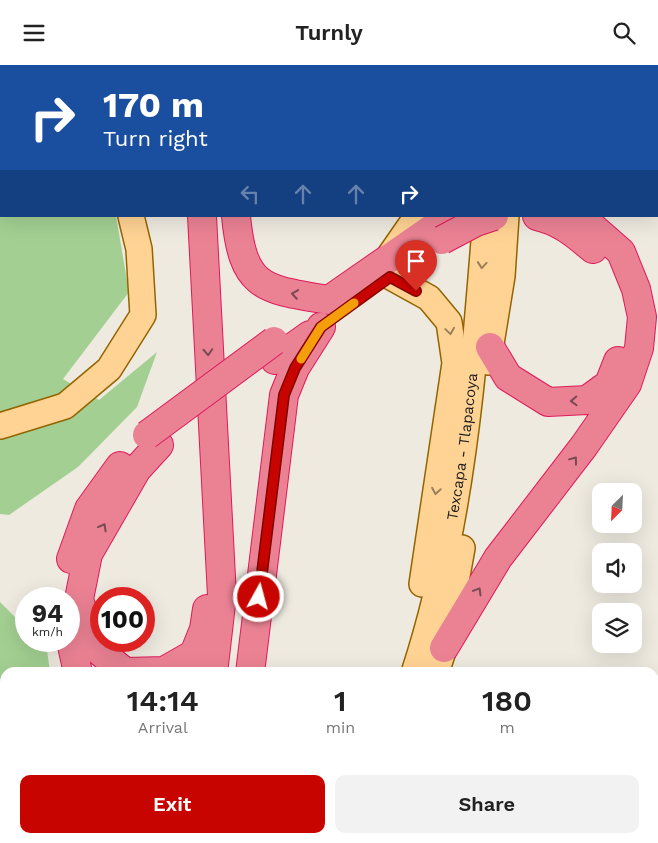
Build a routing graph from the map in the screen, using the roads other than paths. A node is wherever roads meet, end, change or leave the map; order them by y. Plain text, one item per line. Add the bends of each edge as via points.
1 (131, 217) edge
2 (202, 217) edge
3 (218, 217) edge
4 (236, 217) edge
5 (486, 217) edge
6 (491, 217) edge
7 (506, 217) edge
8 (581, 217) edge
9 (543, 218) edge
10 (438, 223) edge
11 (388, 269) junction
12 (329, 300) junction
13 (321, 327) junction
14 (490, 347) junction
15 (274, 351) junction
16 (0, 426) edge
17 (153, 440) junction
18 (218, 551) junction
19 (67, 587) edge
20 (73, 652) edge
21 (440, 660) edge
22 (77, 667) edge
23 (120, 667) edge
24 (171, 667) edge
25 (214, 667) edge
26 (229, 667) edge
27 (251, 667) edge
28 (410, 667) edge
29 (416, 667) edge

1 - 16 main road via 139,249 143,315 109,369 65,406
2 -> 18 highway
3 - 26 highway via 235,564
12 -> 4 highway via 282,292 257,281 244,262
5 -> 29 main road, Texcapa - Tlapacoya via 456,502
6 - 10 highway, bridge via 476,222
7 - 14 main road, Texcapa - Tlapacoya via 502,276
21 -> 8 highway via 498,558 627,384 639,348 642,317 636,289 621,252
9 -> 14 highway via 568,228 607,261 624,301 625,345 608,384 587,400 548,402 508,377
10 - 11 highway
11 - 12 highway
11 - 13 highway
11 -> 28 main road via 429,298 449,322 455,363
12 - 15 highway
13 - 15 highway
13 - 27 highway via 295,368 284,395
14 - 21 main road, Texcapa - Tlapacoya via 470,500
15 - 17 highway
17 - 19 highway via 124,461 88,509 71,554
23 -> 17 highway via 93,646 79,599 88,554
18 -> 24 highway via 204,629 194,654
18 - 25 highway via 222,596
20 - 22 highway

